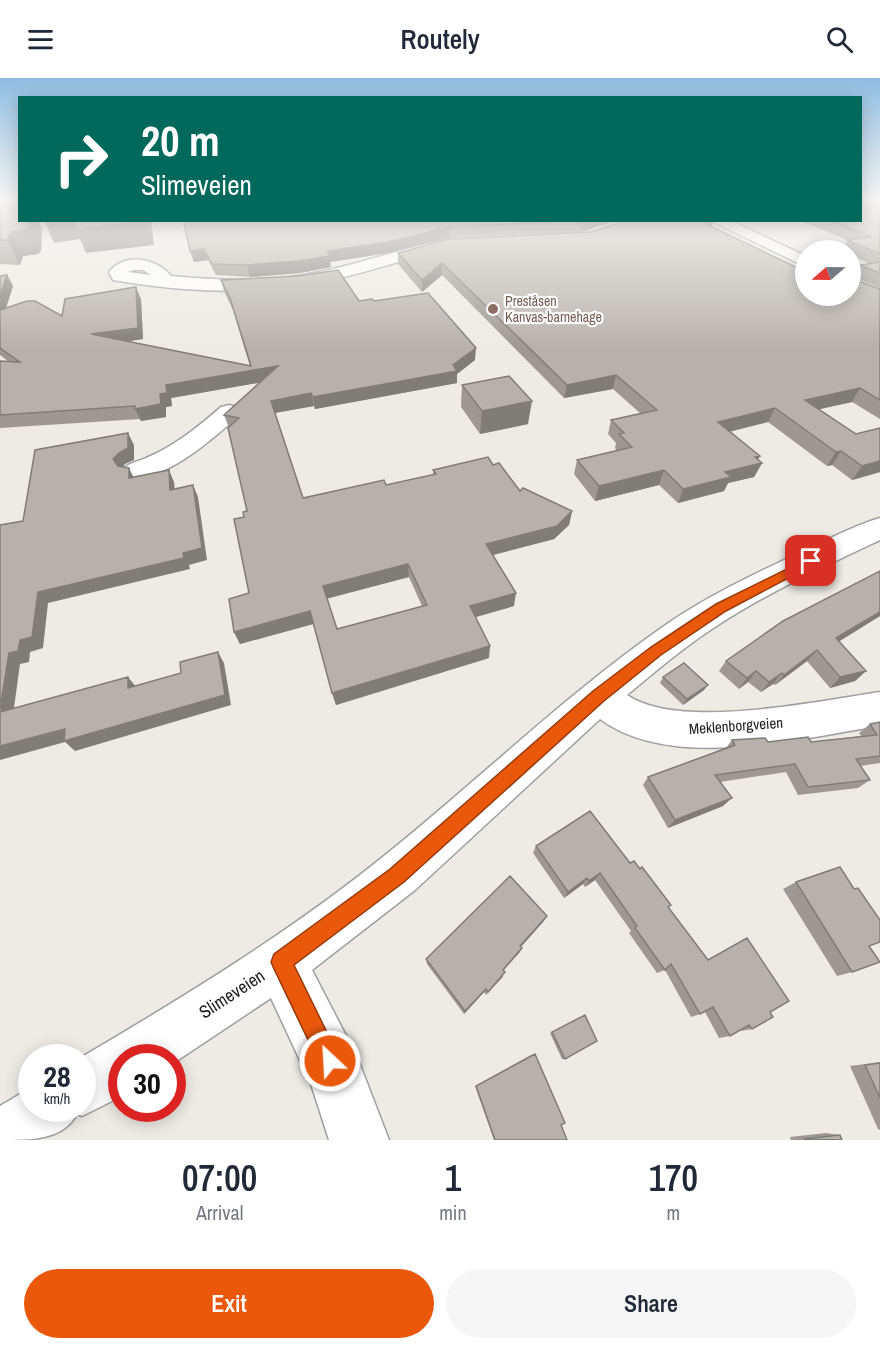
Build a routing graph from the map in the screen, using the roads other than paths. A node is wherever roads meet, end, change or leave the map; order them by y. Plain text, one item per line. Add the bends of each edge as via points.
1 (431, 250) edge
2 (780, 250) edge
3 (795, 257) edge
4 (164, 279) dead end
5 (205, 402) dead end
6 (135, 471) dead end
7 (880, 528) edge
8 (598, 696) junction
9 (880, 709) edge
10 (281, 962) junction
11 (154, 1044) edge
12 (29, 1122) edge
13 (0, 1140) edge
14 (359, 1140) edge

1 - 4 street via 327,276 281,283 229,285
2 - 3 street
5 - 6 street via 233,409 195,443
7 - 8 street, Slimeveien via 707,616
8 - 9 street, Meklenborgveien via 613,709 638,720 696,731
8 - 10 street, Slimeveien via 405,869
10 - 11 street, Slimeveien
10 - 14 street via 337,1077
12 - 13 street

